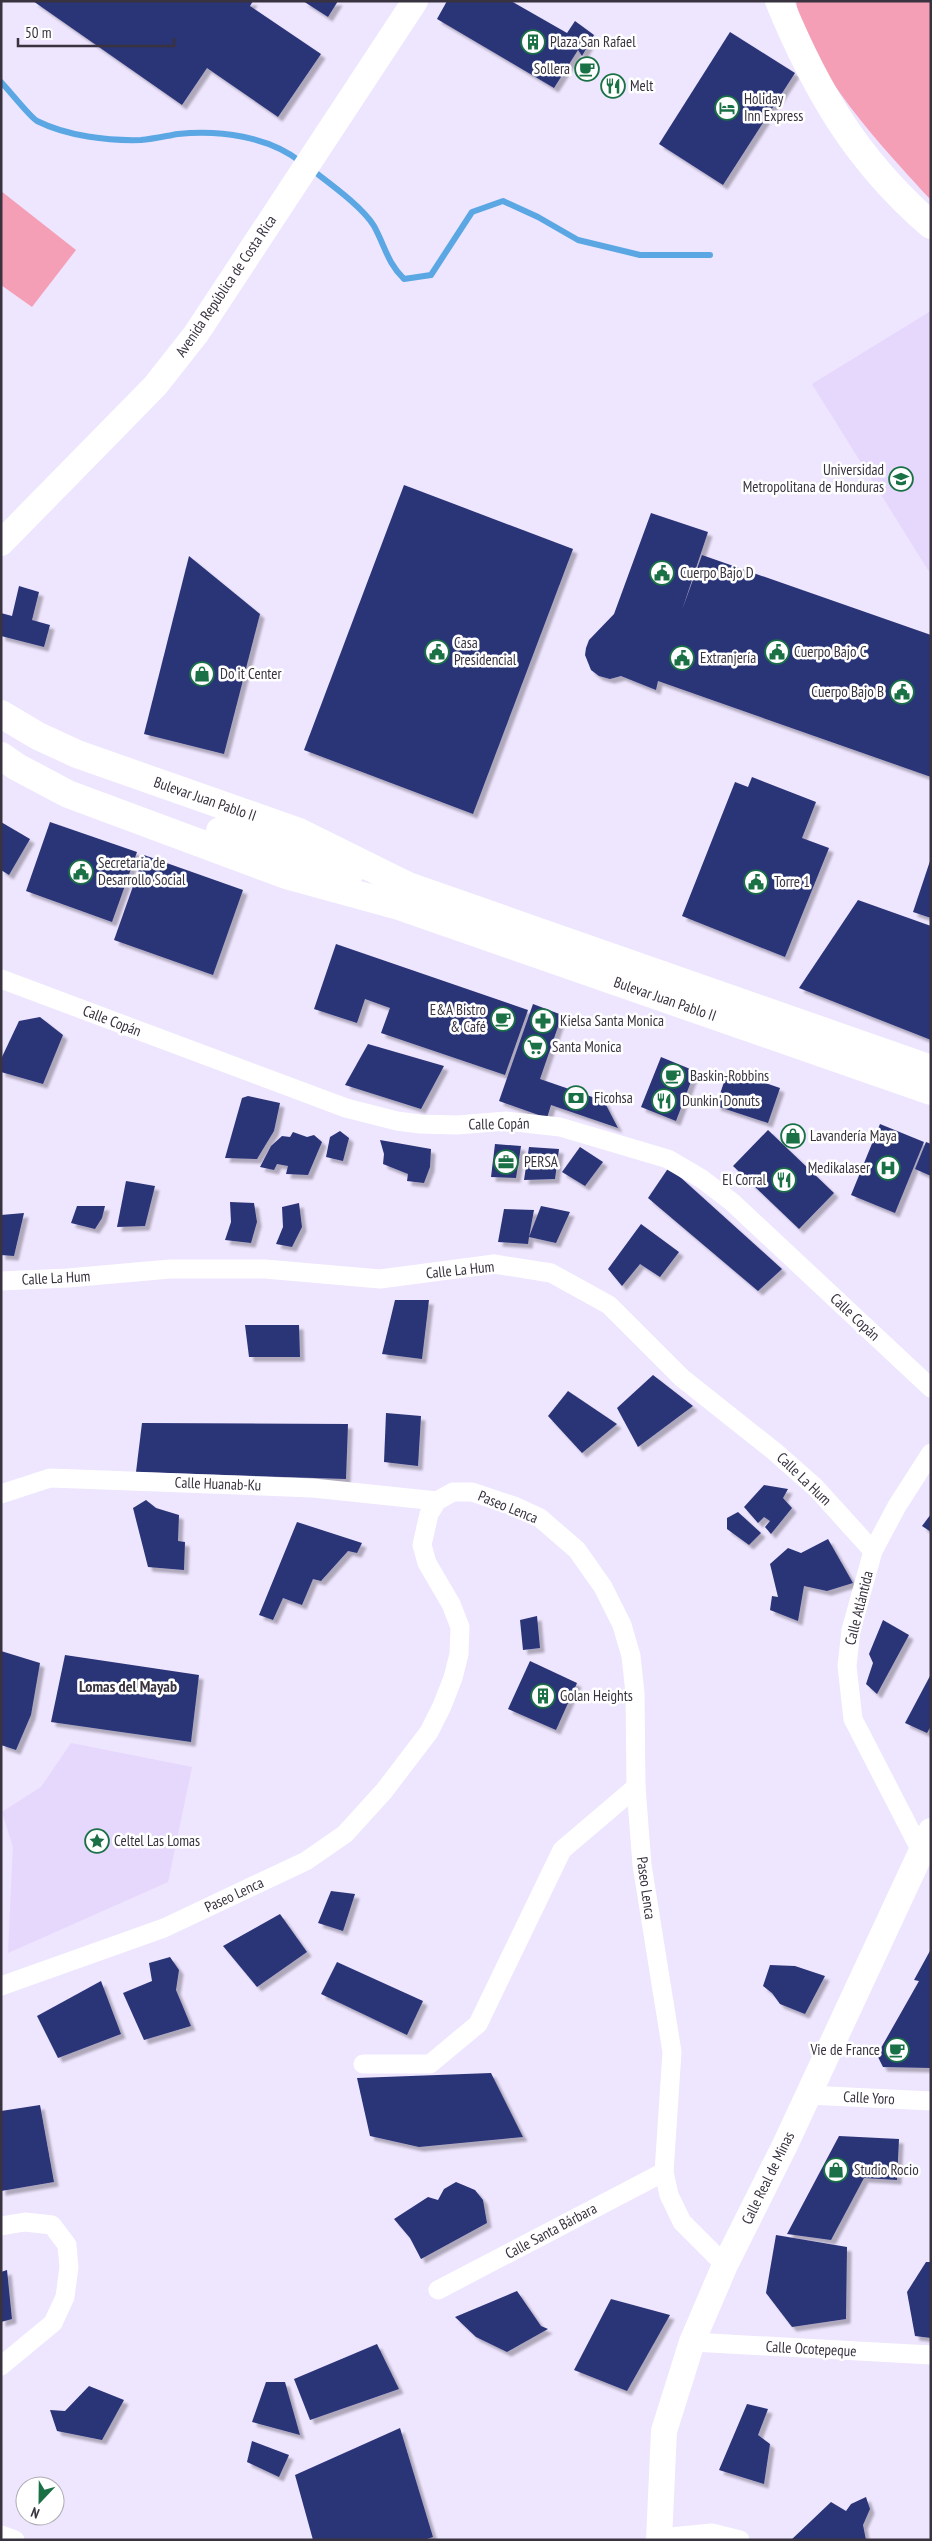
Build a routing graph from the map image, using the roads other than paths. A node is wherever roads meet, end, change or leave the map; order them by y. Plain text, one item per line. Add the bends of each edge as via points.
1 (415, 1) edge
2 (779, 1) edge
3 (931, 225) edge
4 (1, 544) edge
5 (1, 714) edge
6 (1, 744) edge
7 (1, 756) edge
8 (403, 896) junction
9 (3, 984) edge
10 (931, 1069) edge
11 (931, 1091) edge
12 (1, 1281) edge
13 (931, 1388) edge
14 (931, 1453) edge
15 (1, 1494) edge
16 (437, 1501) junction
17 (873, 1551) junction
18 (636, 1787) junction
19 (926, 1841) edge
20 (1, 1986) edge
21 (363, 2064) dead end
22 (808, 2095) junction
23 (931, 2101) edge
24 (664, 2172) junction
25 (1, 2226) edge
26 (725, 2265) junction
27 (438, 2290) dead end
28 (692, 2342) junction
29 (931, 2355) edge
30 (1, 2366) edge
31 (1, 2535) edge
32 (659, 2539) edge
33 (14, 2540) edge
34 (740, 2540) edge

1 - 4 street, Avenida República de Costa Rica via 196,334 155,386
2 - 3 main road via 817,85 861,154 904,202
5 - 8 main road, Bulevar Juan Pablo II via 77,754 299,832
6 - 8 main road, Bulevar Juan Pablo II via 21,758 64,779 292,855
7 - 8 main road, Bulevar Juan Pablo II via 68,794 286,875
8 - 10 main road, Bulevar Juan Pablo II
8 - 11 main road, Bulevar Juan Pablo II
9 - 13 street, Calle Copán via 373,1116 420,1124 533,1122 668,1159 732,1202
12 - 17 street, Calle La Hum via 170,1269 265,1269 380,1278 494,1264 552,1273 609,1305 682,1378 816,1488
14 - 17 street, Calle Atlántida
15 - 16 street, Calle Huanab-Ku via 50,1478 313,1488
16 - 18 street, Paseo Lenca via 453,1492 472,1492 540,1518 577,1550 622,1625 630,1656 635,1694
16 - 20 street, Paseo Lenca via 424,1527 422,1545 427,1564 452,1604 460,1626 459,1654 442,1706 429,1732 384,1791 345,1834 306,1861 164,1928
17 - 19 street, Calle Atlántida via 851,1630 847,1666 852,1719
18 - 21 street via 562,1850 478,2024 430,2064
18 - 24 street, Paseo Lenca via 642,1865 672,2052
19 - 22 street, Calle Real de Minas
22 - 23 street, Calle Yoro
22 - 26 street, Calle Real de Minas
24 - 26 street, Paseo Lenca via 669,2195 682,2222
24 - 27 street, Calle Santa Bárbara
25 - 30 street via 25,2222 52,2225 67,2245 69,2267 65,2297 52,2323
26 - 28 street, Calle Real de Minas
28 - 29 street, Calle Ocotepeque
28 - 32 street, Calle Real de Minas via 664,2431
31 - 33 street
32 - 34 street via 712,2533

